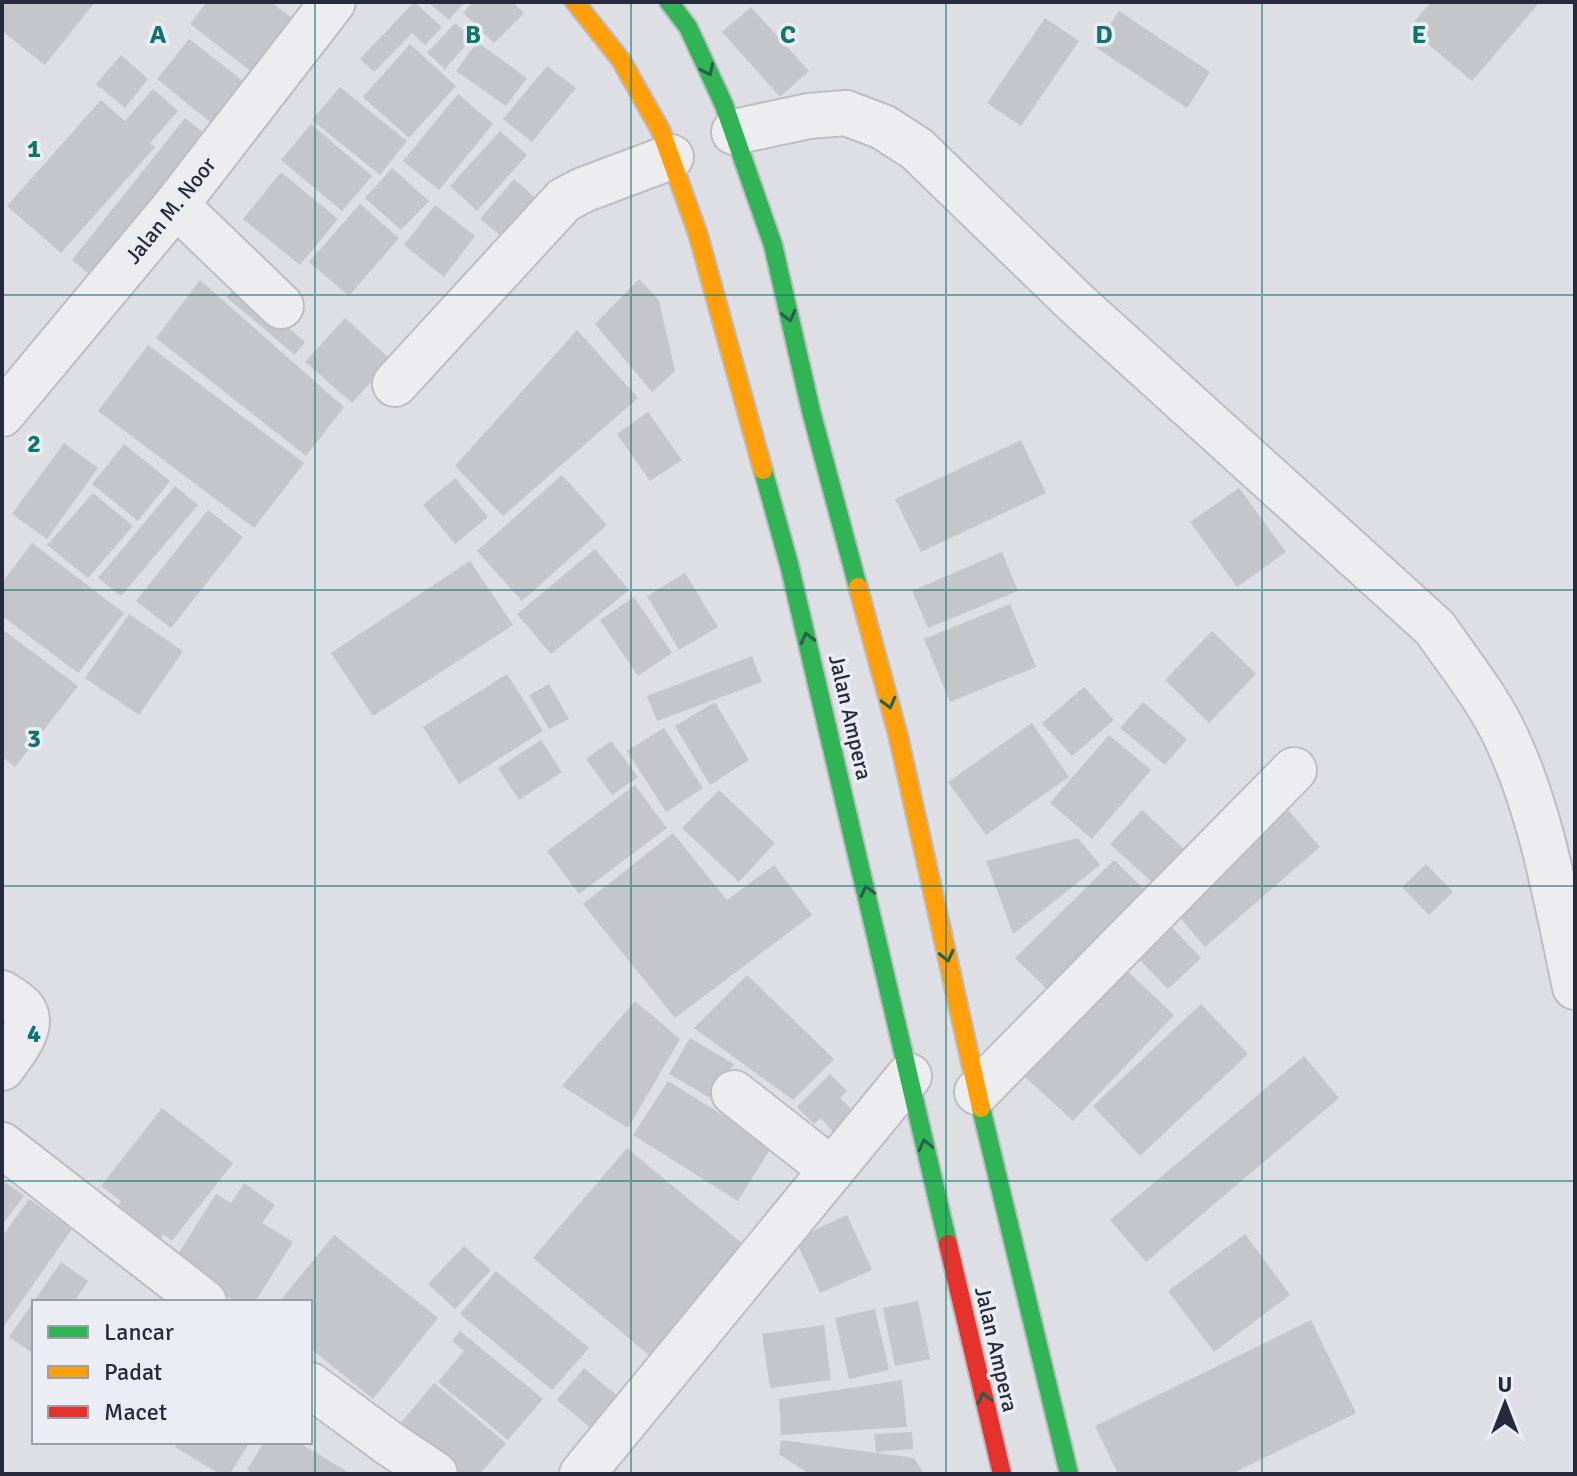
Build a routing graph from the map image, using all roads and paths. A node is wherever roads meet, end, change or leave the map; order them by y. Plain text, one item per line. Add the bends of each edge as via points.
1 (333, 2) edge
2 (575, 2) edge
3 (669, 2) edge
4 (734, 132) junction
5 (671, 157) junction
6 (176, 205) junction
7 (281, 306) dead end
8 (395, 384) dead end
9 (2, 414) edge
10 (1294, 770) dead end
11 (1575, 987) edge
12 (2, 993) edge
13 (2, 1068) edge
14 (909, 1076) junction
15 (977, 1092) junction
16 (734, 1093) dead end
17 (2, 1145) edge
18 (832, 1170) junction
19 (201, 1300) edge
20 (312, 1386) edge
21 (435, 1474) edge
22 (582, 1474) edge
23 (1002, 1474) edge
24 (1069, 1474) edge

1 - 6 street, Jalan M. Noor
2 - 5 main road, Jalan Ampera via 621,60
3 -> 4 main road, Jalan Ampera via 688,27
4 - 11 street via 846,113 883,127 917,149 1077,304 1435,628 1505,735 1541,832
4 -> 15 main road, Jalan Ampera via 773,245 811,411 898,735
5 - 8 street via 564,200
14 -> 5 main road, Jalan Ampera via 789,564 698,234
6 - 7 street
6 - 9 street, Jalan M. Noor
10 - 15 street
12 - 13 street via 23,1008 27,1020 25,1033
14 - 18 street
23 -> 14 main road, Jalan Ampera
15 - 24 main road, Jalan Ampera
16 - 18 street
17 - 19 street
18 - 22 street
20 - 21 street

